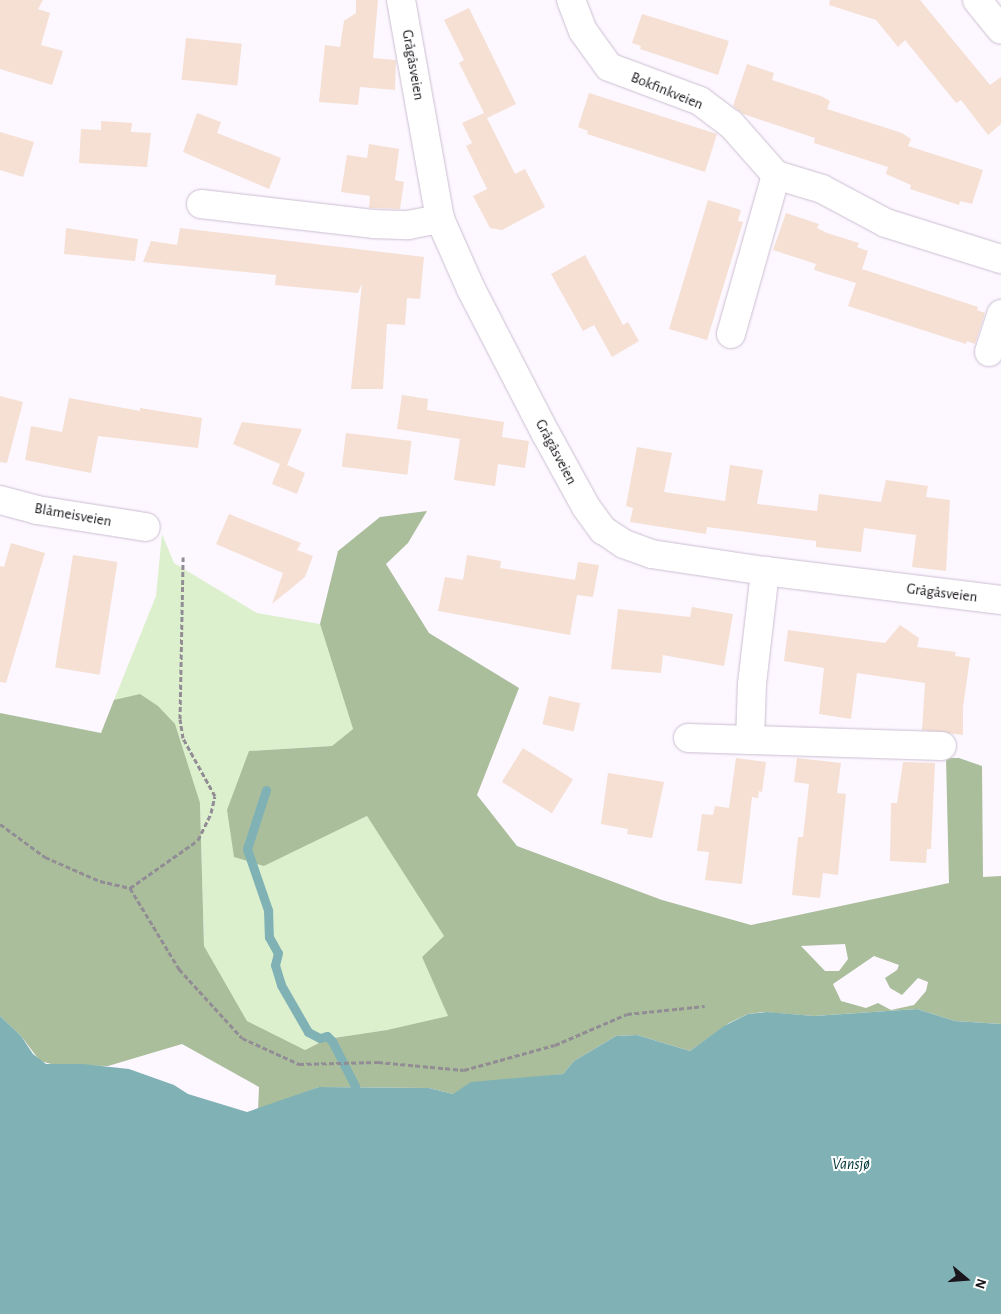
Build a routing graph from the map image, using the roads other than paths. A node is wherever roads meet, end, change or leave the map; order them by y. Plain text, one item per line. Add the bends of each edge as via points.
1 (401, 0) edge
2 (571, 0) edge
3 (977, 0) edge
4 (1001, 30) edge
5 (776, 175) junction
6 (202, 204) dead end
7 (440, 219) junction
8 (1001, 259) edge
9 (1001, 314) edge
10 (731, 334) dead end
11 (990, 352) dead end
12 (0, 500) edge
13 (146, 527) dead end
14 (765, 571) junction
15 (1001, 600) edge
16 (688, 738) dead end
17 (750, 740) junction
18 (942, 746) dead end

1 - 7 street, Grågåsveien
2 - 5 street, Bokfinkveien via 583,31 609,67 700,101 731,124
3 - 4 street
5 - 8 street via 822,189 886,223
5 - 10 street
6 - 7 street via 374,224 408,226
7 - 14 street, Grågåsveien via 471,289 542,426 586,507 603,530 624,544 651,554
9 - 11 street
12 - 13 street, Blåmeisveien via 37,510
14 - 15 street, Grågåsveien
14 - 17 street via 752,684
16 - 17 street
17 - 18 street

